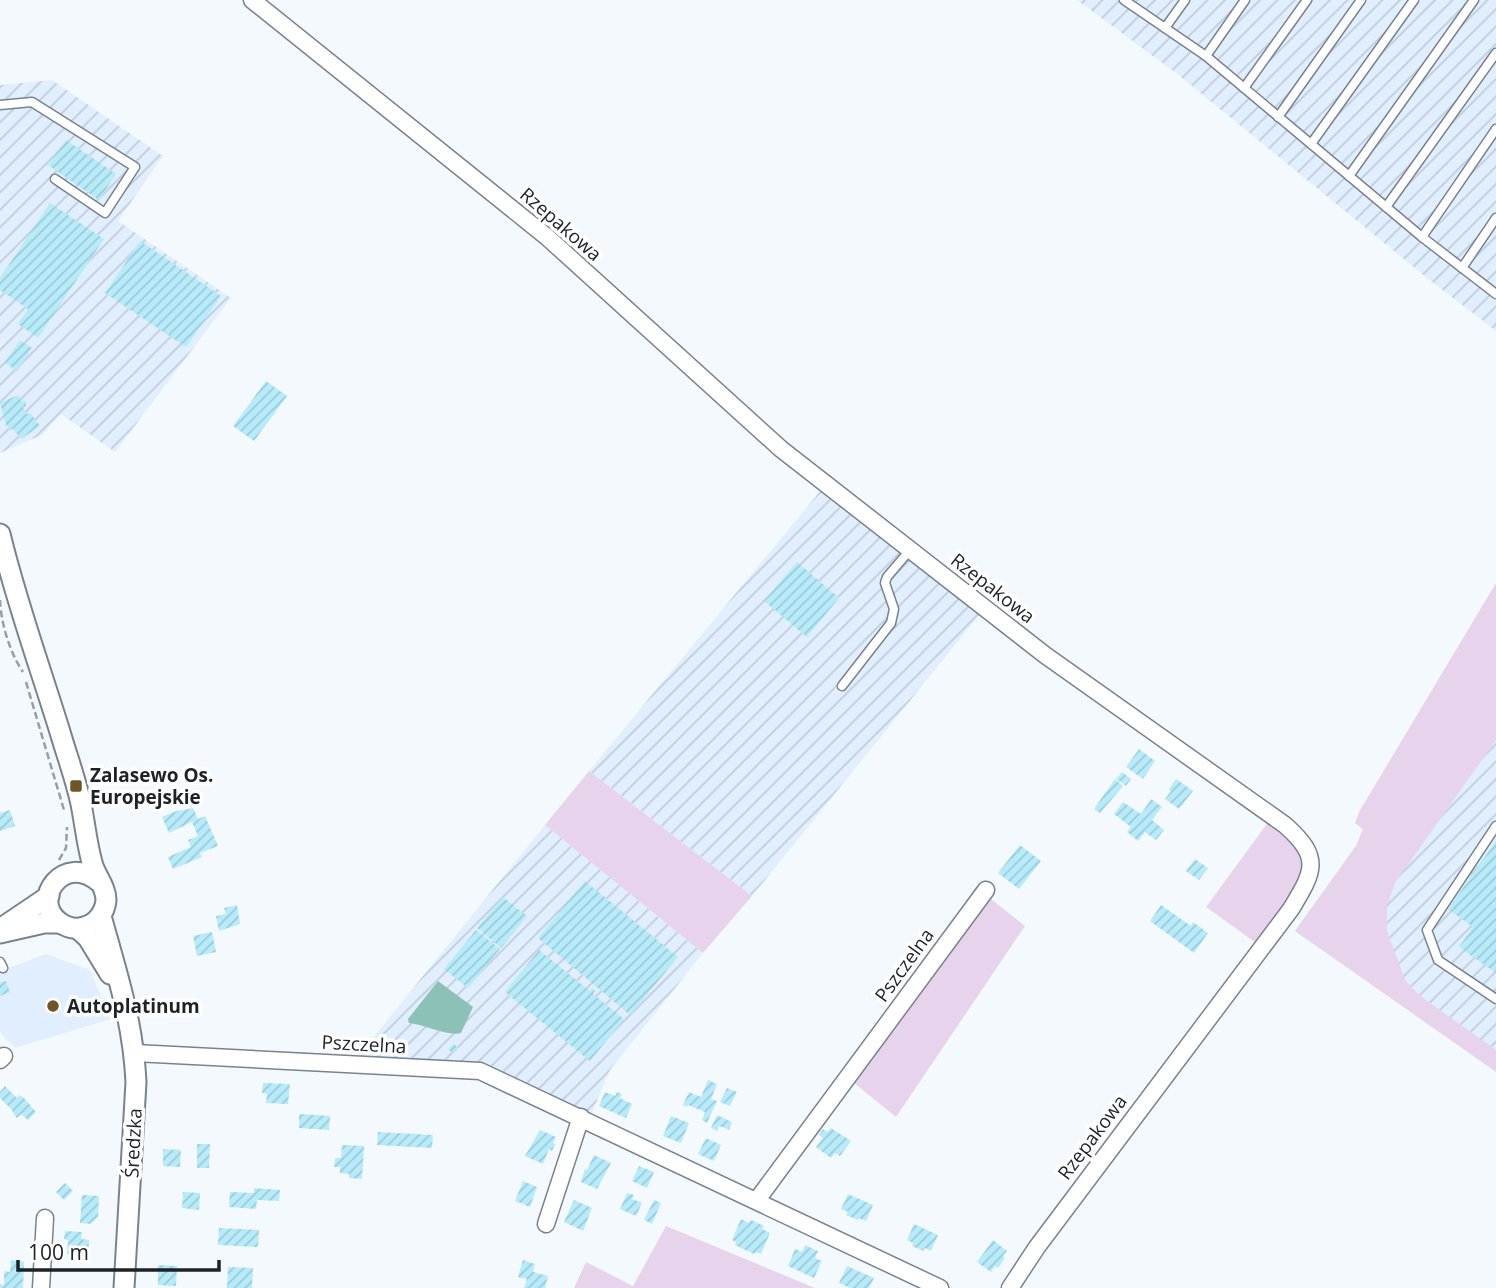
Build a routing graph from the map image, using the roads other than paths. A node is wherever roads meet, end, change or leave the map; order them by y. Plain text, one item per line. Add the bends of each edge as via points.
1 (252, 0) edge
2 (1125, 0) edge
3 (1185, 0) edge
4 (1245, 0) edge
5 (1307, 0) edge
6 (1362, 0) edge
7 (1414, 0) edge
8 (1474, 0) edge
9 (1165, 28) junction
10 (1496, 53) edge
11 (1206, 56) junction
12 (1244, 88) junction
13 (0, 105) edge
14 (1278, 117) junction
15 (1496, 129) edge
16 (1311, 144) junction
17 (1349, 176) junction
18 (55, 179) dead end
19 (1386, 207) junction
20 (1496, 218) edge
21 (1422, 237) junction
22 (1462, 268) junction
23 (1496, 295) edge
24 (0, 534) edge
25 (910, 550) junction
26 (4, 566) edge
27 (842, 686) dead end
28 (80, 799) junction
29 (1496, 826) edge
30 (60, 870) junction
31 (99, 882) junction
32 (986, 890) dead end
33 (49, 896) junction
34 (101, 916) junction
35 (69, 926) junction
36 (0, 931) edge
37 (124, 999) junction
38 (1496, 999) edge
39 (135, 1053) junction
40 (581, 1117) junction
41 (757, 1200) junction
42 (45, 1218) dead end
43 (546, 1224) dead end
44 (41, 1288) edge
45 (124, 1288) edge
46 (940, 1288) edge
47 (1010, 1288) edge

1 - 25 street, Rzepakowa via 547,237 781,449
2 - 9 lane
3 - 9 lane
4 - 11 lane
5 - 12 lane
6 - 14 lane
7 - 16 lane
8 - 17 lane
9 - 11 lane
10 - 19 lane
11 - 12 lane
12 - 14 lane
13 - 18 lane via 32,102 135,167 105,213
14 - 16 lane
15 - 21 lane
16 - 17 lane
17 - 19 lane
19 - 21 lane
20 - 22 lane
21 - 22 lane
22 - 23 lane
24 - 26 street
25 - 27 lane via 887,577 886,589 894,609 891,623
25 - 47 street, Rzepakowa via 1045,655 1285,825 1303,841 1310,859 1311,876 1291,909
26 - 28 street
28 - 30 street via 73,862
28 - 31 street
29 - 38 lane via 1427,930 1438,960
30 - 31 street via 83,872
30 - 33 street
31 - 34 street via 106,898
32 - 41 street, Pszczelna
33 - 35 street via 51,911
33 - 36 street
34 - 35 street via 95,923
34 - 37 street, Średzka
35 - 36 street via 44,923
35 - 37 street, Średzka via 96,949
37 - 39 street, Średzka
39 - 40 street, Pszczelna via 480,1071
39 - 45 street, Średzka
40 - 41 street, Pszczelna
40 - 43 street
41 - 46 street, Pszczelna
42 - 44 street

